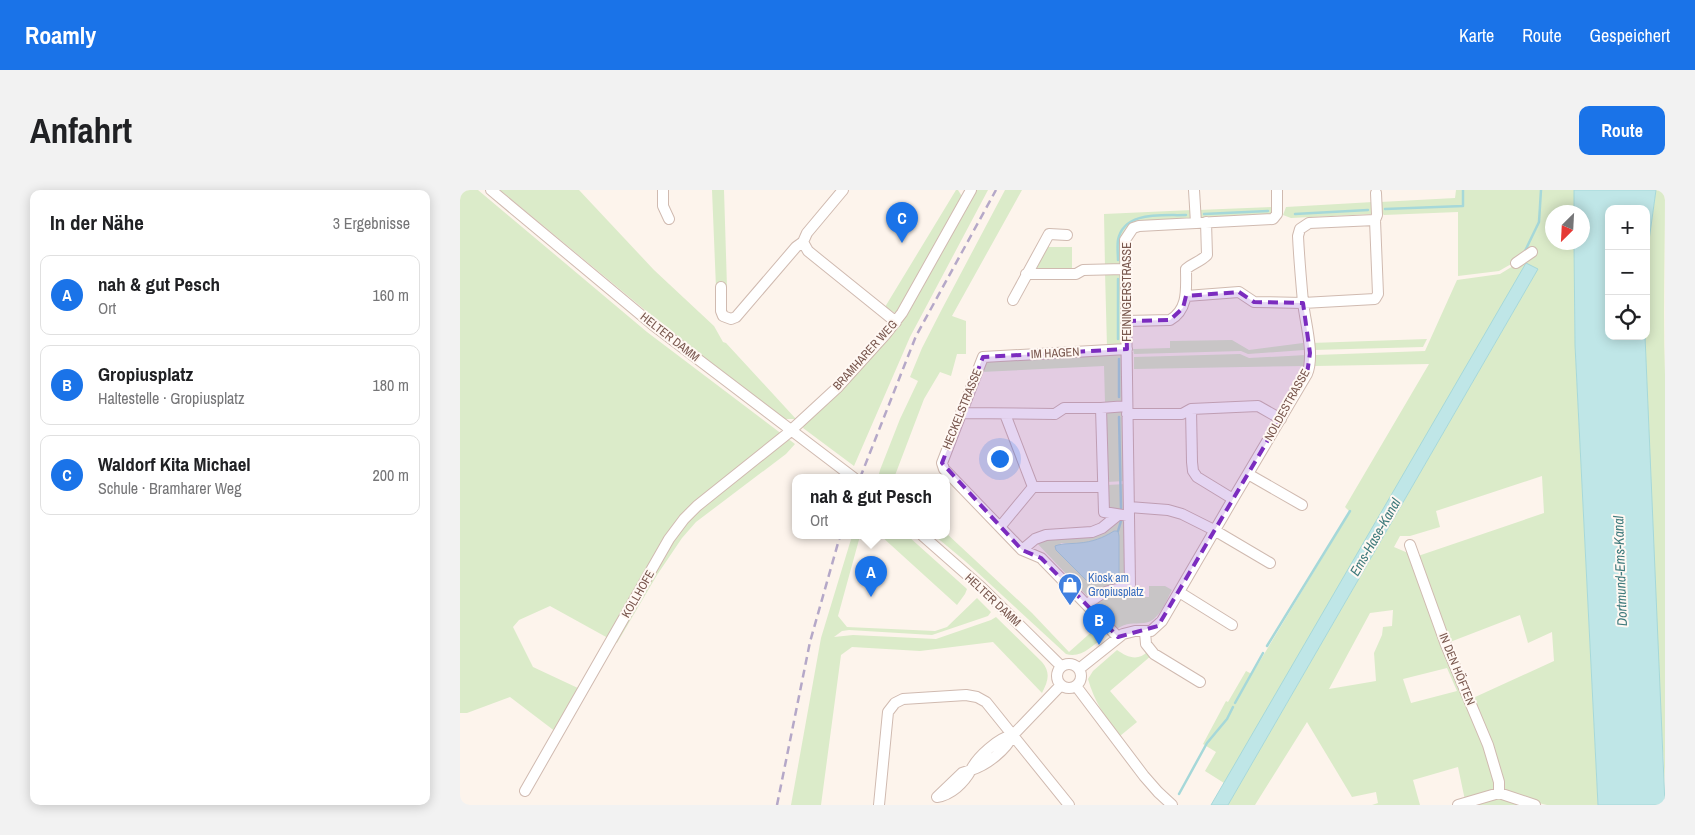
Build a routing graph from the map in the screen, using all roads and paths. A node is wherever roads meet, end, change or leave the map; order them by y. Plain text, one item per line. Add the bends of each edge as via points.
1 (491, 190) edge
2 (663, 190) edge
3 (843, 190) edge
4 (971, 190) edge
5 (1194, 190) edge
6 (1277, 190) edge
7 (1376, 193) dead end
8 (669, 219) dead end
9 (1375, 220) junction
10 (1201, 223) junction
11 (1067, 235) dead end
12 (803, 242) junction
13 (1532, 252) dead end
14 (1516, 263) dead end
15 (1124, 269) junction
16 (1026, 274) junction
17 (721, 287) dead end
18 (1186, 296) junction
19 (1013, 300) dead end
20 (1303, 303) junction
21 (1126, 321) junction
22 (896, 322) junction
23 (1127, 349) junction
24 (983, 357) joint
25 (1101, 408) junction
26 (1191, 409) junction
27 (1127, 410) junction
28 (961, 413) junction
29 (1005, 414) junction
30 (1281, 419) junction
31 (791, 431) junction
32 (849, 474) edge
33 (949, 474) edge
34 (1248, 474) junction
35 (950, 475) edge
36 (1033, 487) junction
37 (1103, 487) junction
38 (1233, 499) junction
39 (1302, 505) dead end
40 (1129, 511) junction
41 (1118, 515) junction
42 (1000, 527) junction
43 (1214, 530) junction
44 (926, 539) edge
45 (1410, 545) dead end
46 (1022, 550) junction
47 (1270, 563) dead end
48 (1179, 592) junction
49 (1087, 605) junction
50 (1232, 625) dead end
51 (1145, 632) junction
52 (1118, 637) junction
53 (1061, 666) junction
54 (1079, 669) junction
55 (1200, 682) dead end
56 (1061, 686) junction
57 (1076, 686) junction
58 (1013, 735) junction
59 (971, 770) dead end
60 (525, 792) dead end
61 (1499, 793) junction
62 (879, 805) edge
63 (1069, 805) edge
64 (1172, 805) edge
65 (1458, 805) edge
66 (1534, 805) edge

1 - 31 street, HELTER DAMM via 653,325
2 - 8 street via 663,206
3 - 12 street
4 - 22 street, BRAMHARER WEG
5 - 10 street
6 - 10 street, FEININGERSTRASSE via 1277,214 1273,219
7 - 9 street
9 - 20 street, NOLDESTRASSE via 1309,223 1300,229
9 - 20 street via 1378,294 1375,299
10 - 15 street, FEININGERSTRASSE via 1132,228 1125,240
10 - 18 street via 1207,254 1186,269
11 - 16 street via 1049,234
12 - 17 street via 736,317 723,316
12 - 22 street via 808,252
13 - 14 street
15 - 16 street via 1083,270 1076,274
15 - 21 street, FEININGERSTRASSE
16 - 19 street
18 - 20 street via 1239,292 1254,302
18 - 21 street via 1183,308 1170,320
20 - 30 street, NOLDESTRASSE via 1310,366
21 - 23 street, FEININGERSTRASSE
22 - 31 street, BRAMHARER WEG via 838,386
23 - 24 street, IM HAGEN
23 - 27 street, FEININGERSTRASSE
24 - 28 street, HECKELSTRASSE
25 - 27 street
25 - 29 street via 1064,408 1055,414
25 - 37 street
26 - 27 street via 1182,414
26 - 30 street via 1258,406
26 - 38 street via 1193,470 1197,477
27 - 40 street, FEININGERSTRASSE
28 - 29 street
28 - 33 street, HECKELSTRASSE via 942,463
29 - 36 street
30 - 34 street, NOLDESTRASSE
31 - 32 street, HELTER DAMM
31 - 60 street, KOLLHOFE via 697,506 669,539
34 - 38 street, NOLDESTRASSE
34 - 39 street
35 - 42 street, HECKELSTRASSE
36 - 37 street
36 - 42 street
37 - 41 street via 1104,512
38 - 43 street, NOLDESTRASSE
40 - 41 street
40 - 43 street via 1168,510
40 - 49 street, FEININGERSTRASSE via 1130,585 1102,592
41 - 46 street via 1092,532 1046,535 1034,539
42 - 46 street, HECKELSTRASSE
43 - 47 street
43 - 48 street, NOLDESTRASSE
44 - 53 street, HELTER DAMM via 981,587
45 - 61 street, IN DEN HÖFTEN via 1446,645 1488,745
46 - 49 street, HECKELSTRASSE via 1041,558
48 - 50 street
48 - 51 street, NOLDESTRASSE via 1158,626
49 - 52 street, HECKELSTRASSE
51 - 52 street via 1129,632
51 - 55 street via 1146,644 1154,654
52 - 54 street
53 - 54 street via 1076,665
53 - 56 street via 1056,676
54 - 57 street via 1081,679
56 - 57 street
56 - 58 street
57 - 64 street via 1144,776
58 - 59 street via 1009,743 981,767
58 - 62 street via 986,702 977,697 903,699 895,703 888,712
58 - 63 street
61 - 65 street
61 - 66 street

